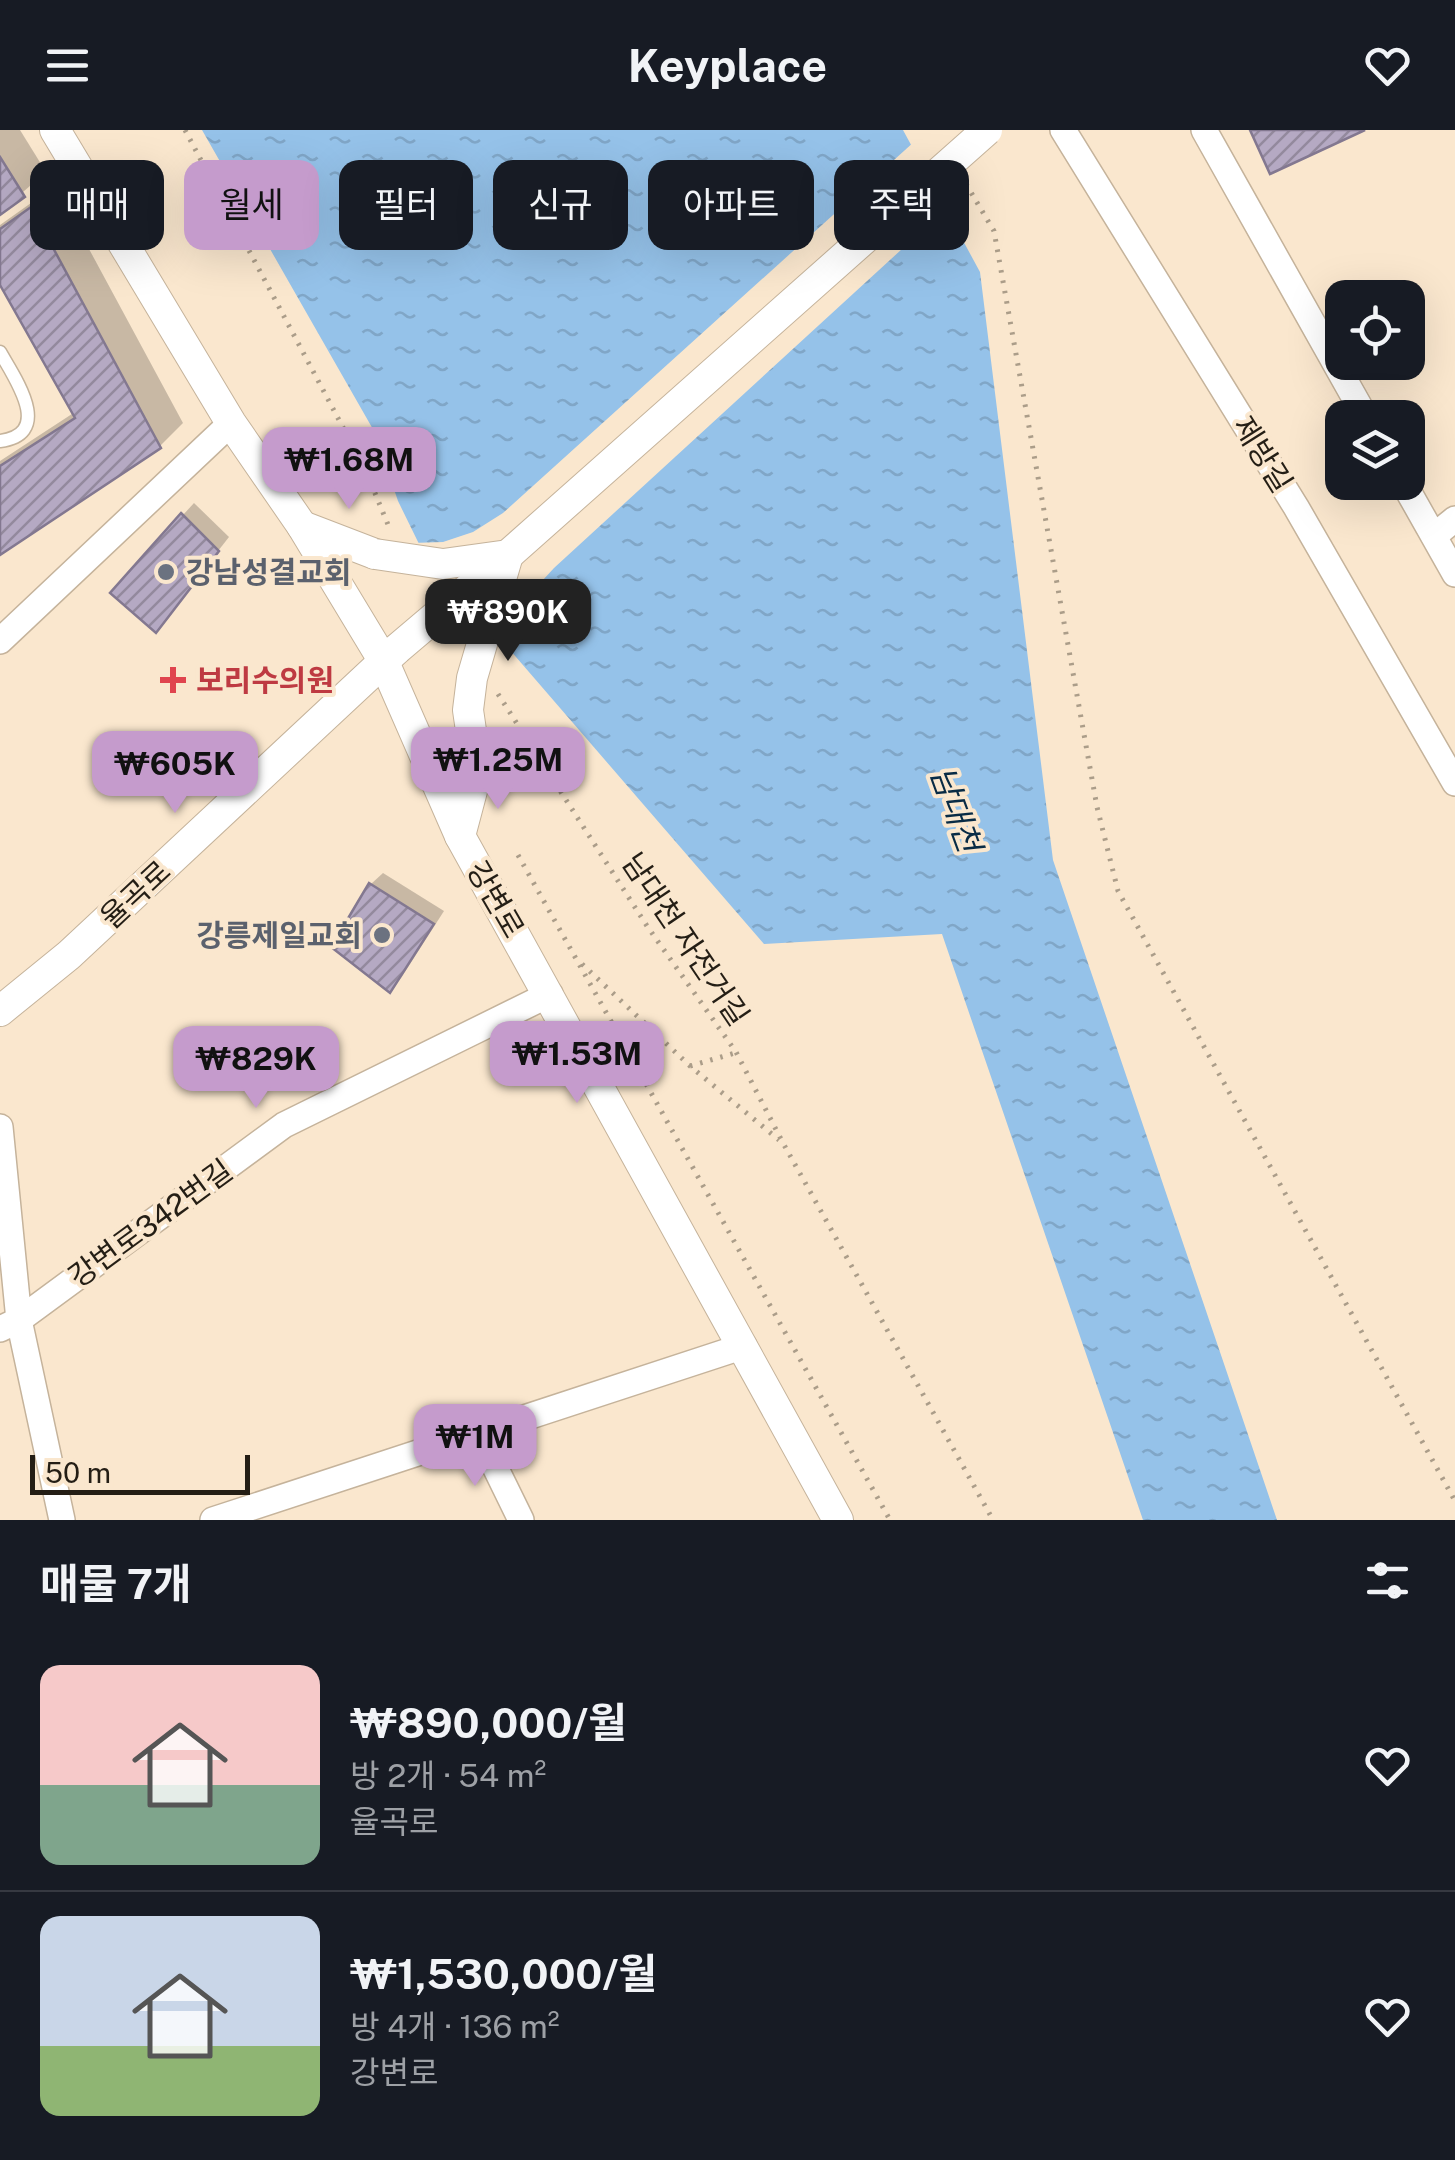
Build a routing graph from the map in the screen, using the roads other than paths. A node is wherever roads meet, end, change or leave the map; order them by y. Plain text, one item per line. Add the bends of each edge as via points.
1 (55, 130) edge
2 (987, 130) edge
3 (1063, 130) edge
4 (1204, 130) edge
5 (0, 352) edge
6 (1356, 400) edge
7 (231, 423) junction
8 (0, 440) edge
9 (1413, 500) edge
10 (1455, 519) edge
11 (302, 526) junction
12 (1434, 536) junction
13 (508, 554) junction
14 (1455, 574) edge
15 (0, 640) edge
16 (390, 654) junction
17 (1455, 783) edge
18 (460, 836) junction
19 (550, 994) junction
20 (0, 1011) edge
21 (0, 1128) edge
22 (9, 1324) edge
23 (744, 1346) junction
24 (479, 1434) junction
25 (62, 1520) edge
26 (212, 1520) edge
27 (521, 1520) edge
28 (838, 1520) edge

1 - 7 street, 강변로
2 - 13 street, 율곡로, bridge
3 - 17 street, 제방길 via 1296,507
4 - 6 street
5 - 8 lane via 28,405 20,432
7 - 11 street, 강변로
7 - 15 street
9 - 12 street
10 - 12 street
11 - 13 street, bridge via 444,564
11 - 16 street, 강변로
12 - 14 street
13 - 16 street, 율곡로, bridge
13 - 18 street, bridge via 470,694 477,772
16 - 18 street, 강변로
16 - 20 street, 율곡로 via 70,955
18 - 19 street, 강변로
19 - 22 street, 강변로342번길 via 284,1125
19 - 23 street, 강변로
21 - 22 street
22 - 25 street
23 - 24 street
23 - 28 street, 강변로
24 - 26 street
24 - 27 street

